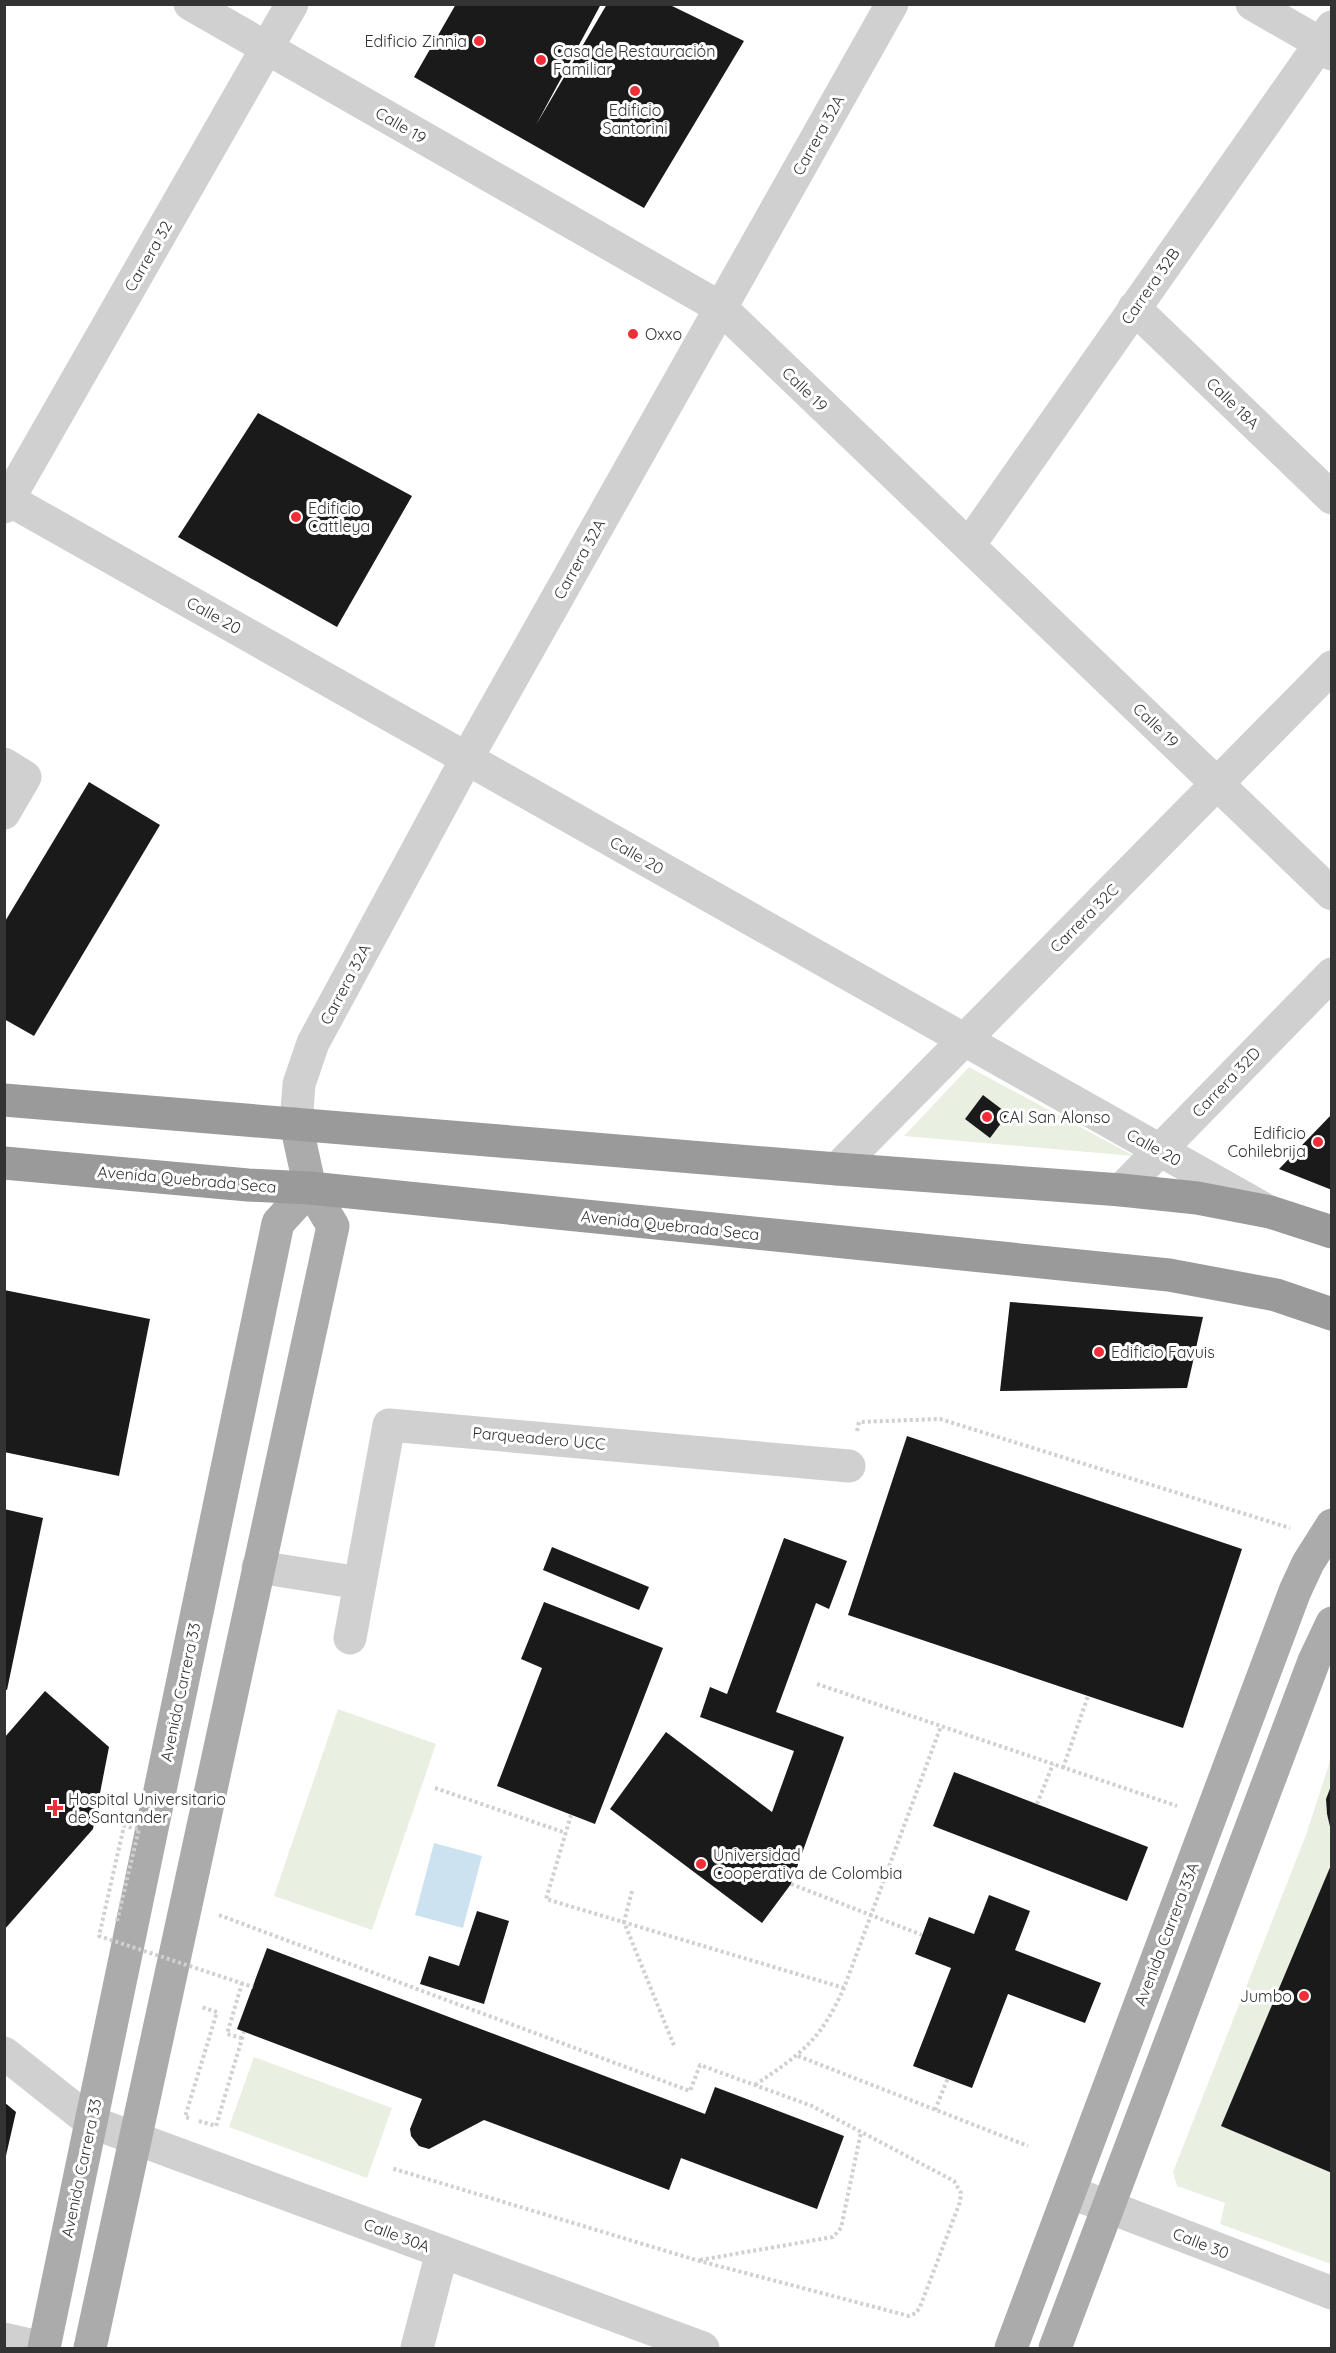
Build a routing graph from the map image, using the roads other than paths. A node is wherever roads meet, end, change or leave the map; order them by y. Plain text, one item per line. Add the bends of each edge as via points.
1 (190, 4) edge
2 (291, 4) edge
3 (892, 4) edge
4 (1252, 4) edge
5 (1328, 41) edge
6 (267, 48) junction
7 (721, 308) junction
8 (1134, 308) junction
9 (1332, 498) edge
10 (6, 501) edge
11 (969, 545) junction
12 (1332, 668) edge
13 (467, 758) junction
14 (4, 764) edge
15 (1217, 784) junction
16 (4, 813) edge
17 (1332, 894) edge
18 (1332, 974) edge
19 (964, 1040) junction
20 (4, 1100) edge
21 (296, 1124) junction
22 (1160, 1150) junction
23 (4, 1163) edge
24 (837, 1169) junction
25 (310, 1188) junction
26 (1120, 1190) junction
27 (1270, 1212) junction
28 (1332, 1232) edge
29 (1332, 1314) edge
30 (849, 1466) road end
31 (1327, 1531) edge
32 (258, 1567) junction
33 (360, 1583) junction
34 (1332, 1623) edge
35 (350, 1638) dead end
36 (1172, 1919) junction
37 (1211, 1934) junction
38 (4, 2052) edge
39 (91, 2122) junction
40 (135, 2138) junction
41 (1070, 2192) junction
42 (1108, 2207) junction
43 (442, 2252) junction
44 (1332, 2294) edge
45 (4, 2339) edge
46 (44, 2348) edge
47 (90, 2349) edge
48 (417, 2349) edge
49 (703, 2349) edge
50 (1011, 2349) edge
51 (1055, 2349) edge

1 - 6 street, Calle 19
2 - 6 street, Carrera 32
3 - 7 street, Carrera 32A
4 - 5 street
5 - 8 street, Carrera 32B
6 - 7 street, Calle 19
6 - 10 street, Carrera 32
7 - 11 street, Calle 19
7 - 13 street, Carrera 32A
8 - 9 street, Calle 18A
8 - 11 street, Carrera 32B
10 - 13 street, Calle 20
11 - 15 street, Calle 19
12 - 15 street, Carrera 32C
13 - 19 street, Calle 20
13 - 21 street, Carrera 32A via 313,1043 299,1084
14 - 16 street via 26,777
15 - 17 street, Calle 19
15 - 19 street, Carrera 32C
18 - 22 street, Carrera 32D
19 - 22 street, Calle 20
19 - 24 street, Carrera 32C
20 - 21 highway
21 - 24 highway
21 - 25 main road
22 - 26 street, Carrera 32D
22 - 27 street, Calle 20
23 - 25 highway, Avenida Quebrada Seca
24 - 26 highway
25 - 29 highway, Avenida Quebrada Seca via 1169,1275 1276,1295
25 - 32 main road via 333,1226
25 - 39 main road, Avenida Carrera 33 via 278,1222
26 - 27 highway via 1197,1198
27 - 28 highway
30 - 33 street, Parqueadero UCC via 389,1425
31 - 36 main road, Avenida Carrera 33A via 1295,1591
32 - 33 street
32 - 40 main road
33 - 35 street, Parqueadero UCC
34 - 37 main road
36 - 37 main road
36 - 41 main road, Avenida Carrera 33A
37 - 42 main road
38 - 39 street, Calle 30A
39 - 40 street, Calle 30A
39 - 46 main road, Avenida Carrera 33
40 - 43 street, Calle 30A
40 - 47 main road
41 - 42 street, Calle 30
41 - 50 main road, Avenida Carrera 33A
42 - 44 street, Calle 30
42 - 51 main road
43 - 48 street
43 - 49 street, Calle 30A
45 - 46 street

